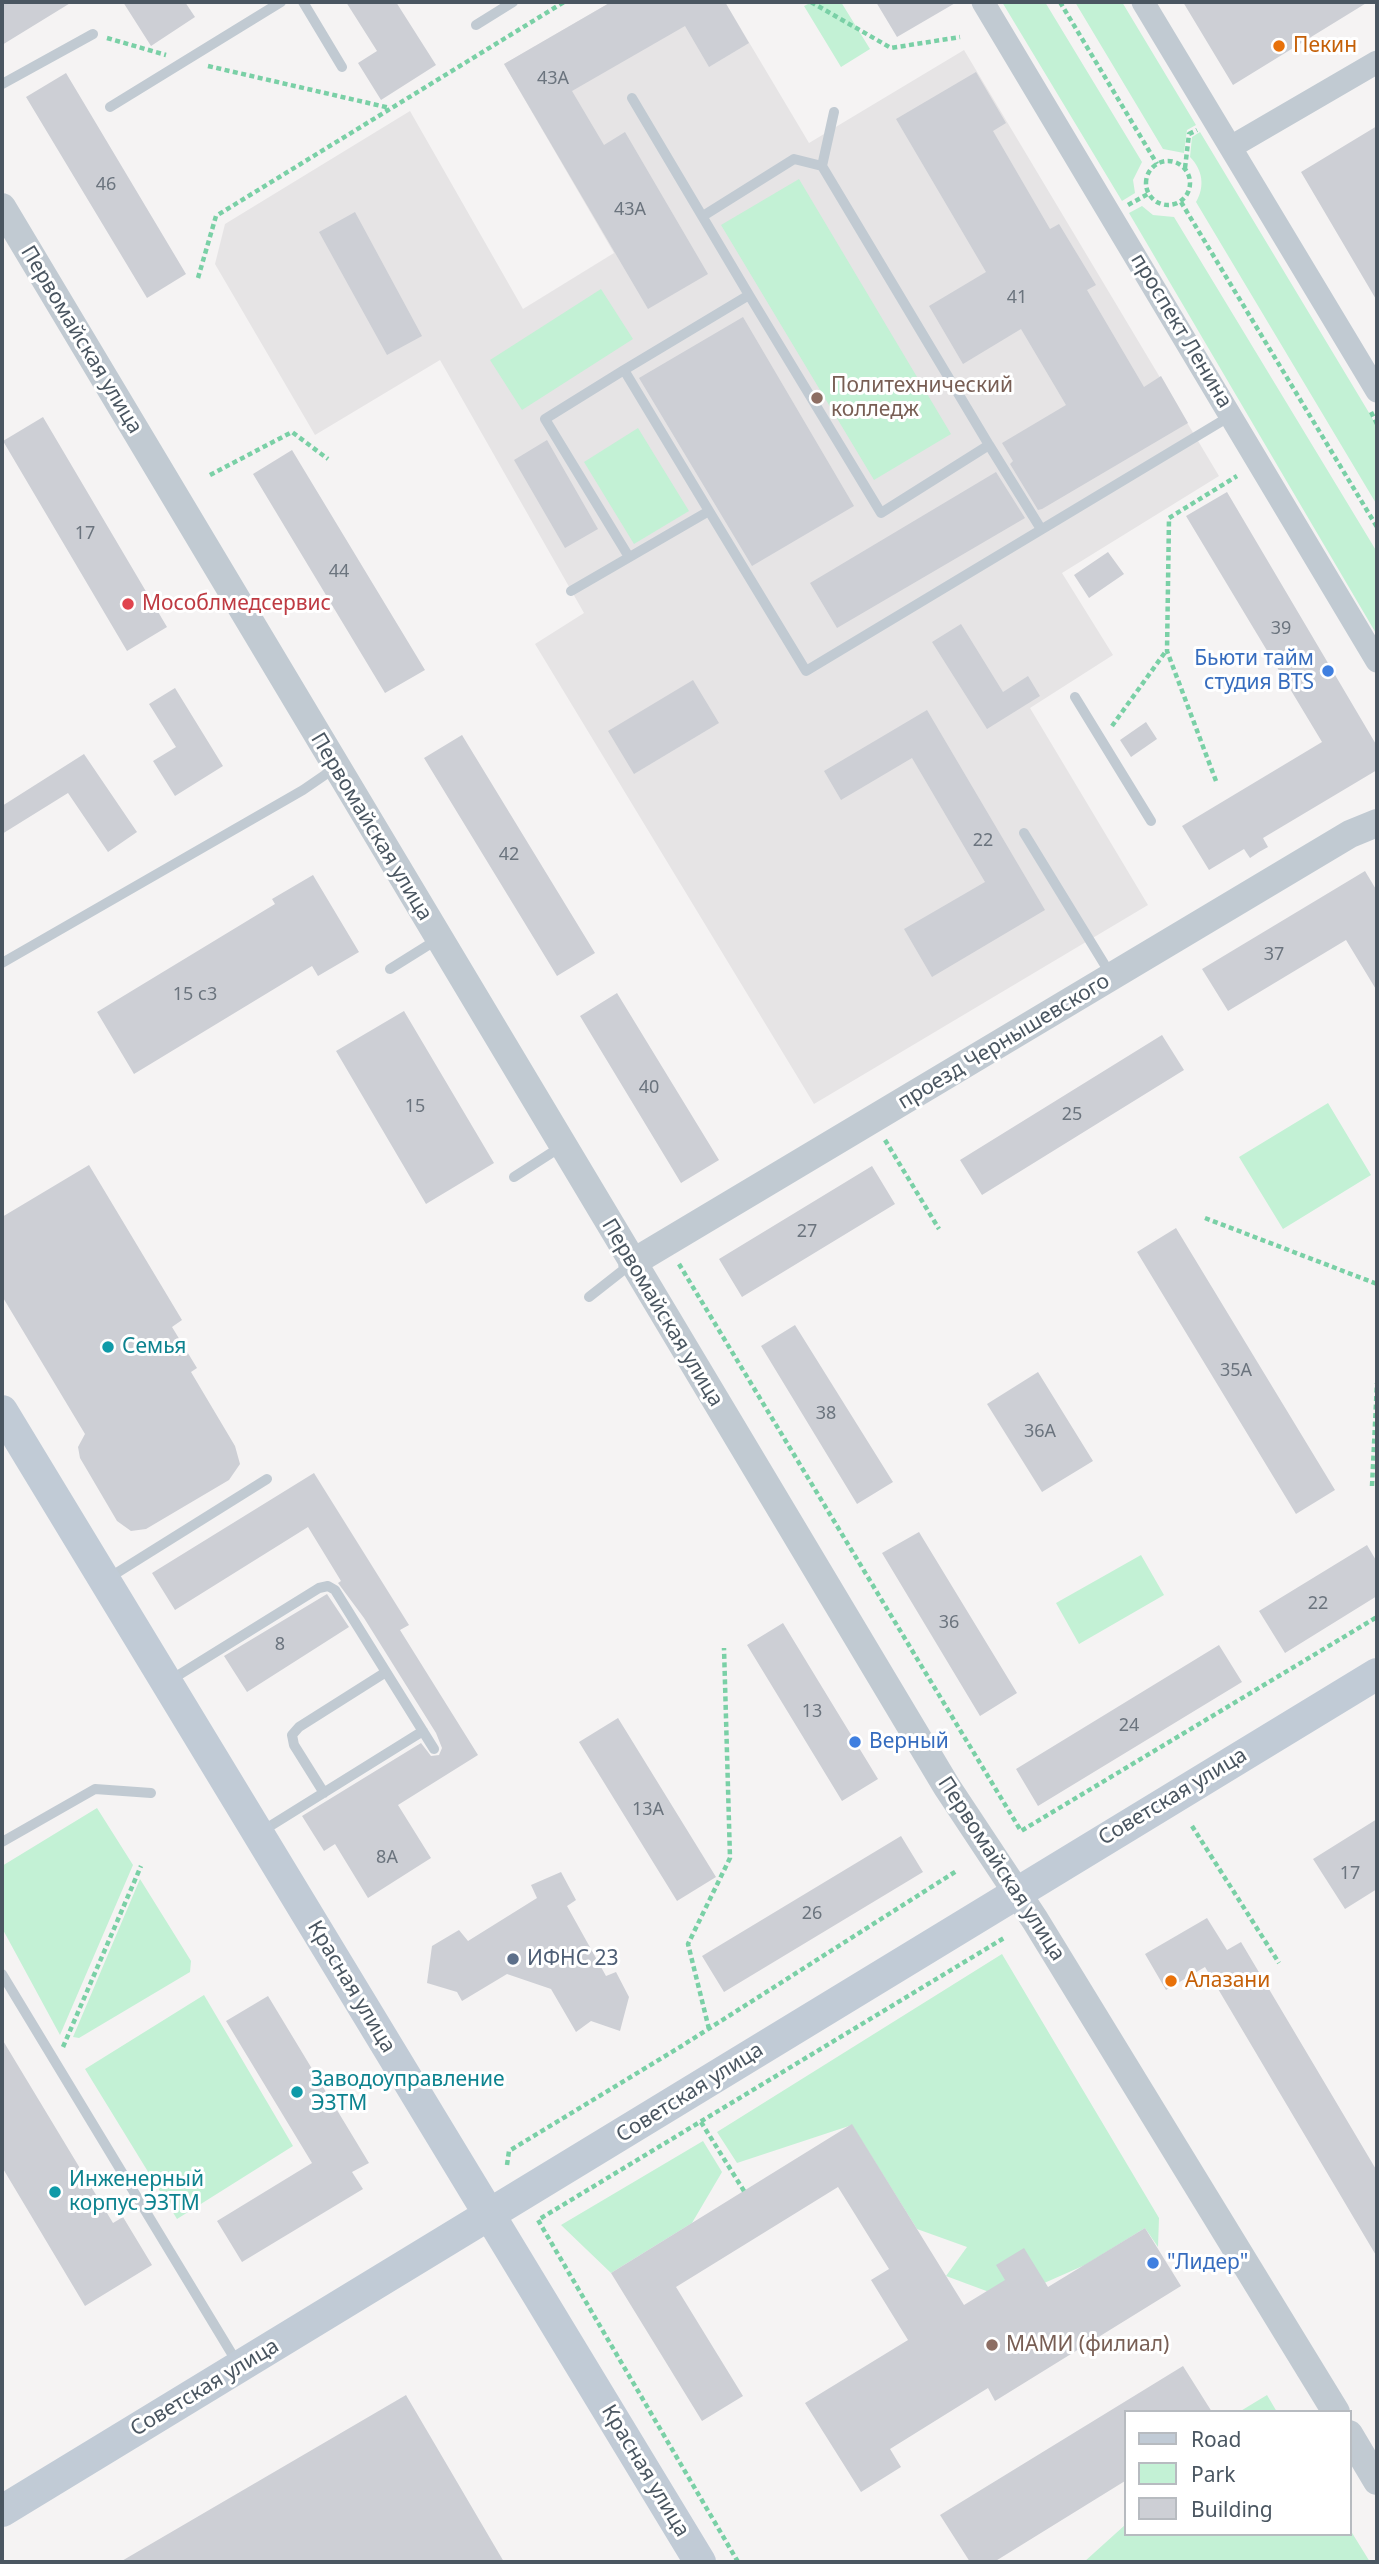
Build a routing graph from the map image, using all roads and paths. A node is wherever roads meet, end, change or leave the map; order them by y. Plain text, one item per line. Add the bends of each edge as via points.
1 (281, 2) edge
2 (303, 2) edge
3 (513, 2) edge
4 (564, 2) edge
5 (811, 2) edge
6 (983, 2) edge
7 (1060, 2) edge
8 (1143, 2) edge
9 (476, 25) dead end
10 (93, 34) joint
11 (960, 37) dead end
12 (188, 61) junction
13 (1377, 62) edge
14 (342, 67) dead end
15 (2, 84) edge
16 (632, 97) dead end
17 (110, 107) dead end
18 (390, 108) junction
19 (834, 112) dead end
20 (1189, 134) dead end
21 (1231, 148) junction
22 (1157, 163) junction
23 (822, 166) junction
24 (1185, 168) junction
25 (1181, 201) junction
26 (2, 207) edge
27 (703, 216) junction
28 (198, 278) dead end
29 (750, 295) junction
30 (624, 370) junction
31 (1377, 391) edge
32 (1231, 415) junction
33 (989, 445) junction
34 (328, 458) dead end
35 (210, 475) dead end
36 (1237, 476) dead end
37 (709, 511) junction
38 (1377, 527) edge
39 (1041, 529) junction
40 (629, 557) junction
41 (571, 591) dead end
42 (1167, 651) junction
43 (1377, 661) edge
44 (1075, 697) dead end
45 (1101, 740) junction
46 (335, 768) junction
47 (1216, 782) dead end
48 (1151, 821) dead end
49 (1377, 823) edge
50 (1024, 833) dead end
51 (438, 939) junction
52 (2, 963) edge
53 (390, 969) dead end
54 (1113, 977) junction
55 (884, 1138) dead end
56 (562, 1146) junction
57 (514, 1177) dead end
58 (1205, 1218) dead end
59 (939, 1229) dead end
60 (632, 1263) junction
61 (678, 1264) dead end
62 (1377, 1284) edge
63 (589, 1297) dead end
64 (1377, 1383) edge
65 (2, 1411) edge
66 (267, 1479) dead end
67 (1372, 1486) dead end
68 (105, 1581) junction
69 (1377, 1617) edge
70 (724, 1648) dead end
71 (386, 1672) junction
72 (1377, 1674) edge
73 (166, 1683) junction
74 (423, 1731) junction
75 (434, 1749) dead end
76 (151, 1793) dead end
77 (324, 1793) junction
78 (1192, 1826) dead end
79 (258, 1834) junction
80 (2, 1842) edge
81 (141, 1866) dead end
82 (958, 1871) dead end
83 (1015, 1892) junction
84 (1004, 1938) dead end
85 (1279, 1963) dead end
86 (2, 1974) edge
87 (709, 2029) junction
88 (56, 2064) junction
89 (701, 2122) junction
90 (507, 2165) dead end
91 (744, 2191) dead end
92 (491, 2216) junction
93 (240, 2367) junction
94 (1335, 2410) edge
95 (1351, 2437) edge
96 (1377, 2481) edge
97 (2, 2511) edge
98 (700, 2562) edge
99 (738, 2562) edge

1 - 12 lane
2 - 14 lane
3 - 9 lane
4 - 18 path
5 - 11 path via 891,48
6 - 32 street, проспект Ленина
7 - 22 path
8 - 21 street
10 - 12 path
10 - 15 lane
12 - 17 lane
12 - 18 path
13 - 21 street
16 - 27 lane
18 - 28 path via 216,216
19 - 23 lane
20 - 24 path
21 - 31 street
22 - 24 path via 1175,161
22 - 25 path via 1146,179 1151,198 1166,206
23 - 27 lane via 793,159
23 - 33 lane
24 - 25 path via 1191,184
25 - 38 path
26 - 46 street, Первомайская улица
27 - 29 lane
29 - 30 lane
29 - 33 lane via 881,513
30 - 37 lane
30 - 40 lane via 545,419
32 - 39 lane
32 - 43 street, проспект Ленина
33 - 39 lane
34 - 35 path via 292,432
36 - 42 path via 1169,518
37 - 39 lane via 806,671
37 - 40 lane
40 - 41 lane
42 - 45 path
42 - 47 path
44 - 45 lane
45 - 48 lane
46 - 51 street, Первомайская улица
46 - 52 lane
49 - 54 street, проезд Чернышевского via 1350,834
50 - 54 lane
51 - 53 lane
51 - 56 street, Первомайская улица
54 - 60 street, проезд Чернышевского
55 - 59 path
56 - 57 lane
56 - 60 street, Первомайская улица
58 - 62 path
60 - 63 lane
60 - 83 street, Первомайская улица
61 - 69 path via 1021,1831
64 - 67 path
65 - 68 main road, Красная улица
66 - 68 lane
68 - 73 main road, Красная улица
70 - 87 path via 730,1858 688,1944
71 - 73 lane via 335,1590 328,1586
71 - 74 lane
71 - 77 lane via 292,1735
72 - 83 main road, Советская улица
73 - 79 main road, Красная улица
74 - 75 lane
74 - 77 lane
76 - 80 lane via 95,1788
77 - 79 lane
78 - 85 path
79 - 92 main road, Красная улица
81 - 88 path
82 - 87 path
83 - 92 main road, Советская улица
83 - 94 street, Первомайская улица
84 - 89 path
86 - 88 lane
87 - 90 path via 509,2151
88 - 93 lane
89 - 91 path
89 - 99 path via 538,2220
92 - 93 main road, Советская улица
92 - 98 main road, Красная улица
93 - 97 main road, Советская улица
95 - 96 street

